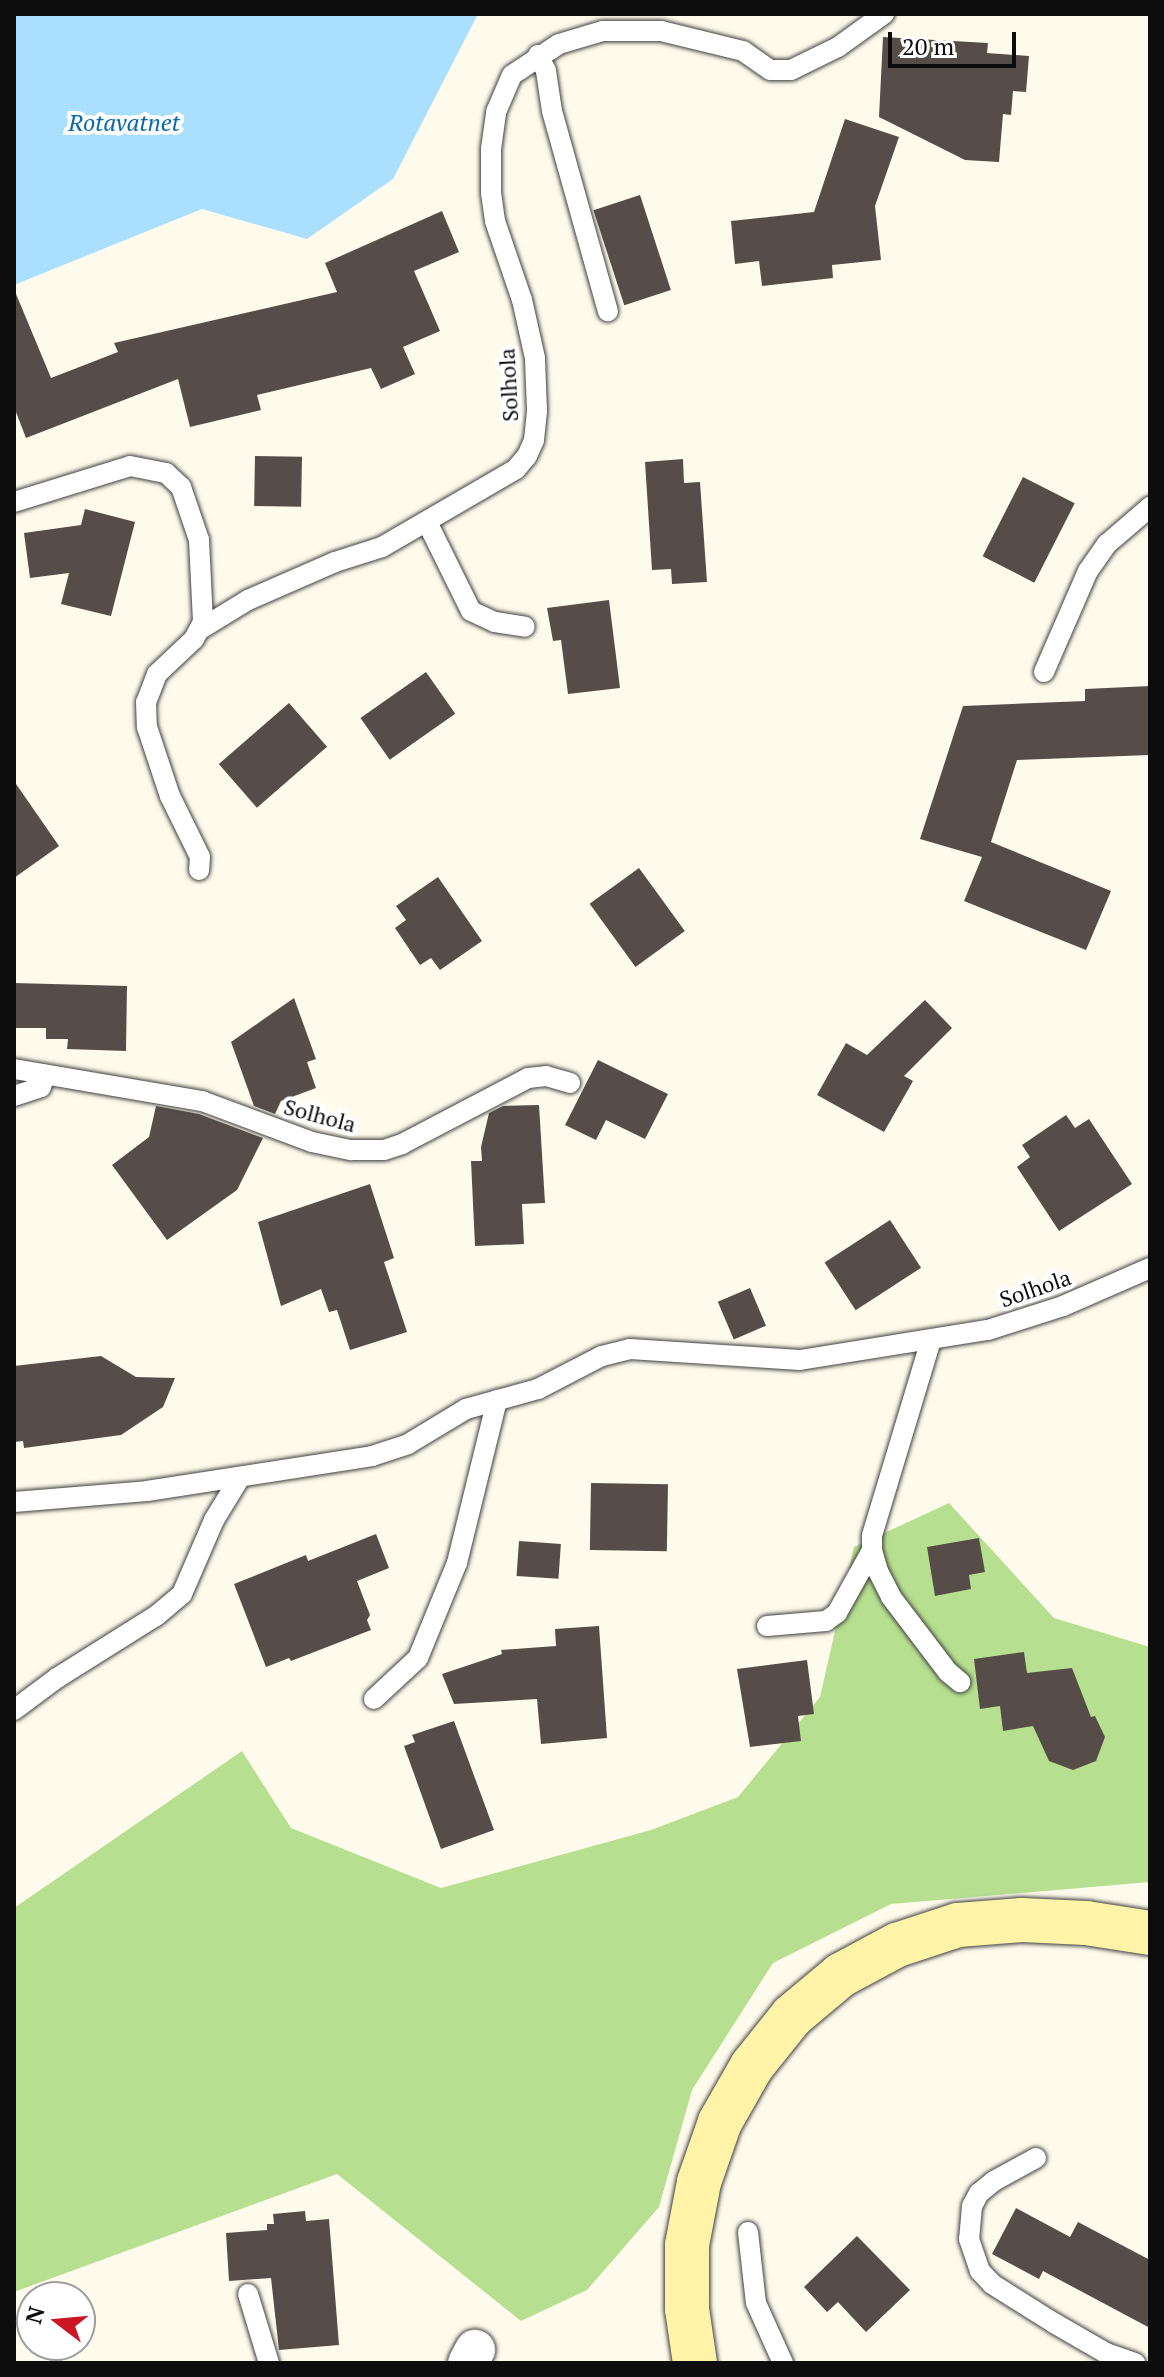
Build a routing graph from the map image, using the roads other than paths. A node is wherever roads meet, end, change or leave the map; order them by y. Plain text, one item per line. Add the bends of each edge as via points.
1 (884, 14) edge
2 (538, 55) junction
3 (608, 311) dead end
4 (14, 502) edge
5 (1150, 507) edge
6 (427, 522) junction
7 (525, 627) dead end
8 (199, 630) junction
9 (1044, 672) dead end
10 (199, 870) dead end
11 (14, 1069) edge
12 (45, 1075) junction
13 (570, 1083) dead end
14 (14, 1096) edge
15 (1150, 1268) edge
16 (931, 1340) junction
17 (497, 1400) junction
18 (239, 1479) junction
19 (14, 1502) edge
20 (872, 1550) junction
21 (767, 1626) dead end
22 (960, 1682) dead end
23 (374, 1699) dead end
24 (14, 1710) edge
25 (1150, 1933) edge
26 (1036, 2158) dead end
27 (748, 2232) dead end
28 (248, 2294) dead end
29 (269, 2363) edge
30 (695, 2363) edge
31 (783, 2363) edge
32 (1135, 2363) edge

1 - 2 lane, Solhola via 838,47 791,70 770,70 743,51 661,31 603,31
2 - 3 lane
2 - 6 lane, Solhola via 512,75 499,99 491,149 495,221 535,358 534,440 516,469
4 - 8 lane via 130,466 166,473 190,504 199,540 204,591
5 - 9 lane via 1107,544 1088,571
6 - 7 lane via 471,611
6 - 8 lane, Solhola via 382,547 248,600
8 - 10 lane, Solhola via 157,674 146,702 147,727 170,796 200,857
11 - 12 lane, Solhola
12 - 13 lane, Solhola via 202,1101 312,1142 362,1150 402,1144 528,1078 546,1076
12 - 14 lane via 41,1087
15 - 16 lane, Solhola via 1063,1306 988,1330
16 - 17 lane, Solhola via 800,1360 630,1349 602,1356 538,1389
16 - 20 lane
17 - 18 lane, Solhola via 466,1409 408,1444 372,1456
17 - 23 lane via 457,1563 418,1658
18 - 19 lane, Solhola
18 - 24 lane via 214,1520 182,1594
20 - 21 lane via 837,1613 826,1621
20 - 22 lane via 891,1597
25 - 30 main road via 1022,1920 958,1925 897,1945 841,1975 792,2016 752,2066 720,2122 699,2182 687,2245 687,2309
26 - 32 lane via 994,2181 972,2206 969,2239 980,2271 1054,2323
27 - 31 lane via 756,2303
28 - 29 lane

